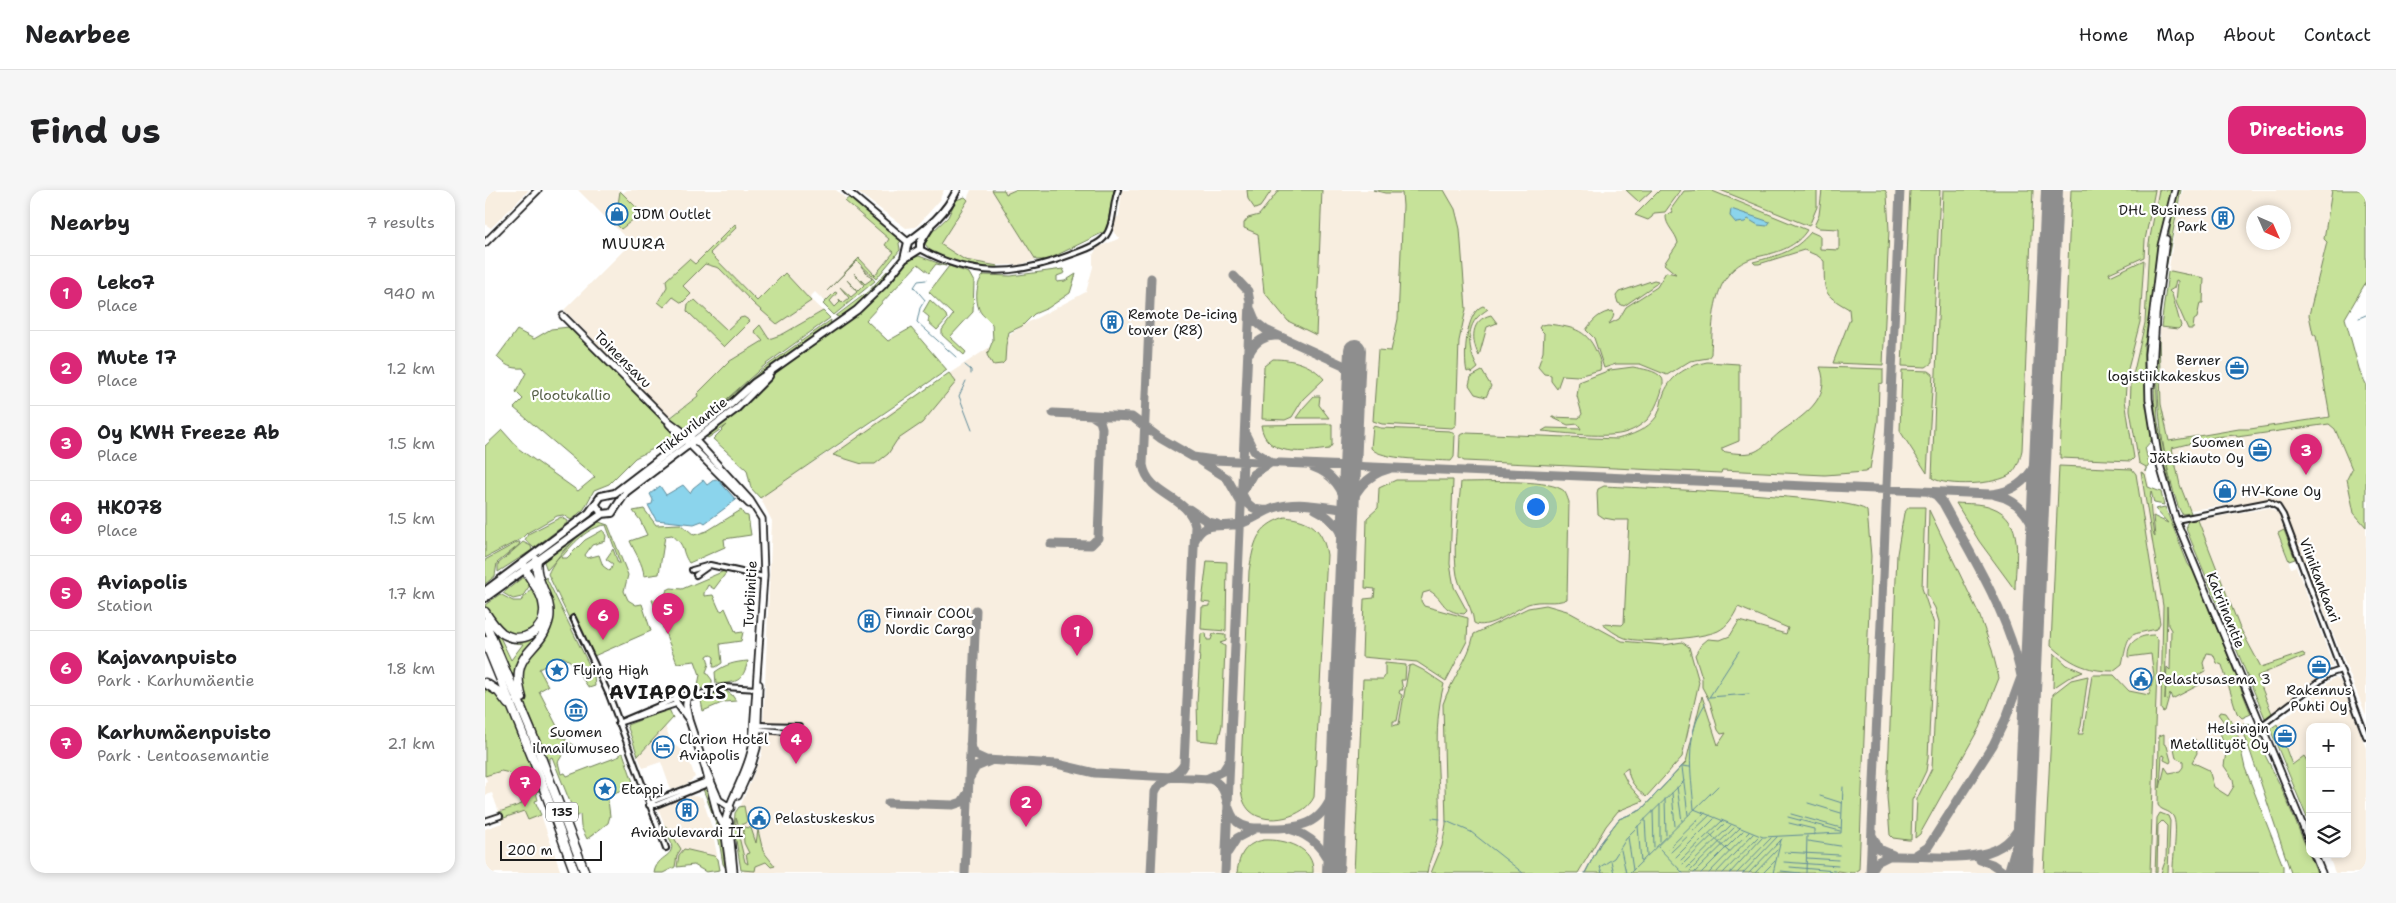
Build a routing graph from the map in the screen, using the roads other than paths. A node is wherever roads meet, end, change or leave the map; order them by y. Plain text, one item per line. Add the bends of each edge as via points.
1 (538, 190) edge
2 (846, 190) edge
3 (957, 190) edge
4 (1118, 190) edge
5 (2175, 190) edge
6 (486, 239) edge
7 (914, 246) junction
8 (977, 271) junction
9 (977, 277) dead end
10 (563, 316) dead end
11 (689, 441) junction
12 (609, 495) junction
13 (596, 505) junction
14 (616, 506) junction
15 (602, 514) junction
16 (2175, 520) junction
17 (537, 560) junction
18 (710, 565) junction
19 (525, 566) junction
20 (692, 570) dead end
21 (696, 575) dead end
22 (764, 577) junction
23 (542, 584) junction
24 (489, 590) edge
25 (485, 598) edge
26 (485, 612) edge
27 (573, 618) dead end
28 (485, 622) edge
29 (485, 642) edge
30 (2341, 670) junction
31 (485, 683) edge
32 (757, 690) junction
33 (681, 702) junction
34 (522, 720) junction
35 (619, 723) junction
36 (799, 726) dead end
37 (2261, 726) junction
38 (756, 727) junction
39 (794, 733) dead end
40 (2366, 736) edge
41 (710, 781) junction
42 (715, 803) junction
43 (649, 805) junction
44 (730, 808) junction
45 (500, 816) dead end
46 (485, 821) edge
47 (724, 827) junction
48 (2306, 833) edge
49 (666, 848) dead end
50 (2316, 858) edge
51 (575, 873) edge
52 (585, 873) edge
53 (730, 873) edge
54 (734, 873) edge
55 (2322, 873) edge

1 - 6 street
2 - 7 street
3 - 7 main road, Tikkurilantie
4 - 8 street via 1109,231 1100,242 1022,271
5 - 16 street, Katriinantie via 2156,314 2151,409 2164,485
7 - 8 street via 947,262
7 - 11 main road, Tikkurilantie via 864,304 782,363
8 - 9 street
10 - 11 street, Toinensavu
11 - 12 main road, Tikkurilantie
11 - 14 main road, Tikkurilantie via 626,492
11 - 22 street, Turbiinitie via 751,500 759,514 764,534
12 - 13 main road via 599,498
12 - 14 main road
13 - 15 main road
13 - 19 main road
14 - 15 main road via 612,513
15 - 17 main road
16 - 30 street, Viinikankaari via 2269,502 2278,506
16 - 37 street, Katriinantie
17 - 19 main road
17 - 23 highway via 536,571
18 - 20 street
18 - 21 street
18 - 22 street
19 - 23 highway
19 - 24 main road
19 - 26 highway via 543,602 544,618 537,630 523,637 508,635 495,626
22 - 32 street, Turbiinitie
23 - 34 highway via 549,602 548,621 523,657 517,673
24 - 25 main road
27 - 35 street
28 - 34 highway, 135
29 - 34 highway, 135
30 - 37 street via 2329,674
30 - 40 street, Viinikankaari
31 - 34 highway via 503,697
32 - 33 street via 724,687
32 - 38 street, Turbiinitie
33 - 35 street
33 - 41 street
34 - 51 highway, 135
34 - 52 highway, 135
35 - 43 street
36 - 38 street
37 - 48 street, Katriinantie
38 - 39 street
38 - 44 street, Turbiinitie via 754,760
41 - 42 street
41 - 43 street
41 - 44 street via 719,800
42 - 44 street
42 - 47 street
43 - 49 street
44 - 47 street, Turbiinitie
44 - 54 street via 728,826
45 - 46 street
47 - 53 street
50 - 55 street

